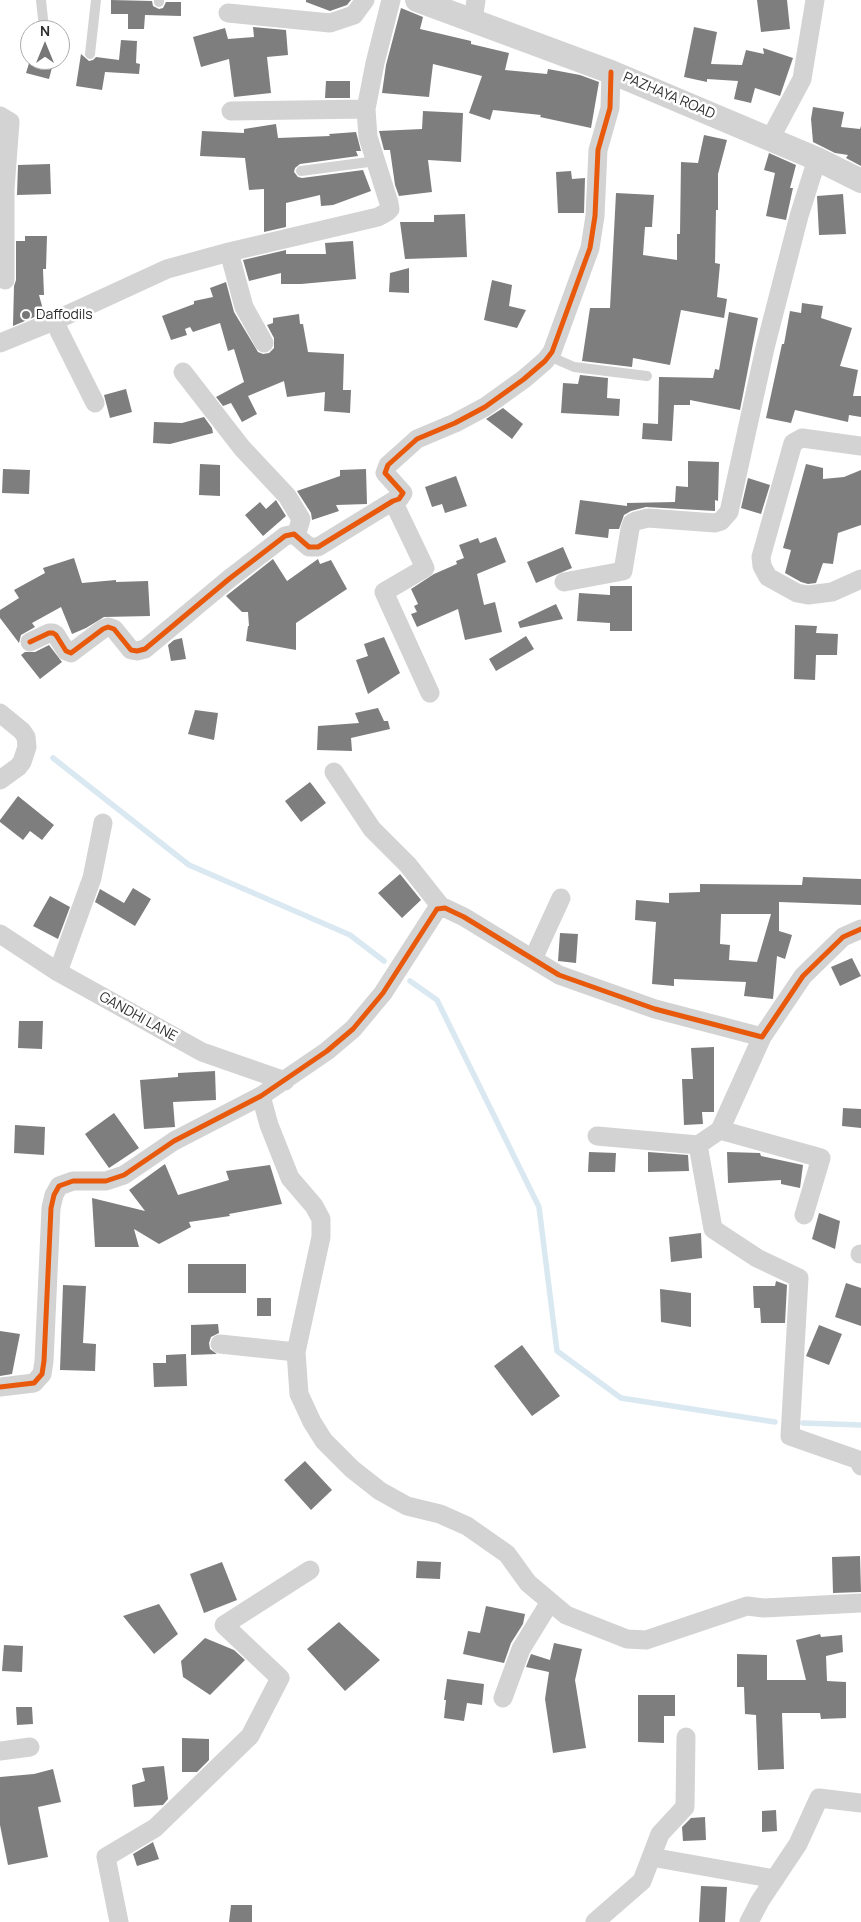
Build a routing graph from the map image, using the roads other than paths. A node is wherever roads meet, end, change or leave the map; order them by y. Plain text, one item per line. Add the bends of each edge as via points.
1 (41, 0) edge
2 (96, 0) edge
3 (365, 0) edge
4 (391, 0) edge
5 (417, 0) edge
6 (815, 0) edge
7 (474, 10) edge
8 (228, 12) dead end
9 (42, 19) dead end
10 (90, 54) dead end
11 (611, 72) junction
12 (366, 109) junction
13 (231, 110) dead end
14 (0, 116) edge
15 (770, 139) junction
16 (817, 159) junction
17 (376, 161) junction
18 (301, 171) dead end
19 (861, 181) edge
20 (229, 252) junction
21 (5, 280) dead end
22 (54, 321) junction
23 (0, 343) edge
24 (264, 343) dead end
25 (549, 356) junction
26 (183, 372) dead end
27 (647, 376) dead end
28 (95, 403) dead end
29 (861, 446) edge
30 (393, 501) junction
31 (296, 536) junction
32 (861, 579) edge
33 (564, 582) dead end
34 (30, 642) dead end
35 (430, 693) dead end
36 (0, 713) edge
37 (334, 772) dead end
38 (0, 780) edge
39 (103, 823) dead end
40 (561, 898) dead end
41 (442, 908) junction
42 (861, 929) edge
43 (0, 934) edge
44 (533, 959) junction
45 (58, 972) junction
46 (762, 1037) junction
47 (285, 1081) junction
48 (261, 1096) junction
49 (720, 1130) junction
50 (597, 1136) dead end
51 (698, 1145) junction
52 (804, 1215) dead end
53 (220, 1344) dead end
54 (296, 1352) junction
55 (0, 1387) edge
56 (861, 1466) edge
57 (310, 1570) dead end
58 (550, 1602) junction
59 (861, 1603) edge
60 (503, 1698) dead end
61 (686, 1737) dead end
62 (30, 1748) dead end
63 (0, 1751) edge
64 (861, 1803) edge
65 (651, 1857) junction
66 (775, 1878) junction
67 (119, 1922) edge
68 (595, 1922) edge
69 (749, 1922) edge

1 - 9 lane
2 - 10 lane
3 - 8 street via 354,15 330,23
4 - 12 street
5 - 7 street, PAZHAYA ROAD
6 - 15 street via 802,79
7 - 11 street, PAZHAYA ROAD
11 - 15 street, PAZHAYA ROAD
11 - 25 street via 610,108 598,150 590,248
12 - 13 street
12 - 17 street via 368,136
14 - 21 street via 10,122 5,189
15 - 16 street, PAZHAYA ROAD
16 - 19 street, PAZHAYA ROAD
16 - 33 street via 765,348 729,512 715,523 636,520 630,529 623,571
17 - 18 lane
17 - 20 street via 390,207 384,215
20 - 22 street via 167,270
20 - 24 street via 244,307
22 - 23 street
22 - 28 street
25 - 27 lane via 574,367
25 - 30 street via 524,379 484,407 418,439 388,464 386,475 403,494
26 - 31 street via 242,448 287,496 301,519
29 - 32 street via 802,438 793,443 761,557 768,577 797,593 832,592
30 - 31 street via 318,547 309,548
30 - 35 street via 425,568 384,592
31 - 34 street via 284,536 145,649 131,650 114,629 108,627 71,653 53,633
36 - 38 street via 22,731 27,746 22,762
37 - 41 street via 372,829 408,865
39 - 45 street via 92,878
40 - 44 street
41 - 44 street via 464,917
41 - 47 street via 434,912 383,993 352,1028 327,1052
42 - 46 street via 843,937 803,976
43 - 45 street, GANDHI LANE
44 - 46 street via 560,975 656,1009
45 - 47 street, GANDHI LANE via 202,1052
46 - 49 street
47 - 48 street
48 - 54 street via 290,1178 314,1206 320,1219 321,1237
48 - 55 street via 174,1141 124,1175 106,1181 73,1181 59,1186 51,1208 42,1374 34,1383
49 - 51 street
49 - 52 street via 821,1158
50 - 51 street
51 - 56 street via 713,1229 757,1258 799,1278 790,1436 859,1460
53 - 54 street
54 - 58 street via 299,1394 324,1441 345,1463 380,1492 407,1506 440,1514 475,1532 507,1554 528,1583
57 - 67 street via 224,1625 280,1678 250,1736 155,1828 106,1857
58 - 59 street via 566,1615 637,1641 747,1606
58 - 60 street via 521,1649
61 - 65 street via 685,1807 660,1834
62 - 63 street
64 - 66 street via 819,1798 798,1844
65 - 66 street
65 - 68 street via 642,1881
66 - 69 street

